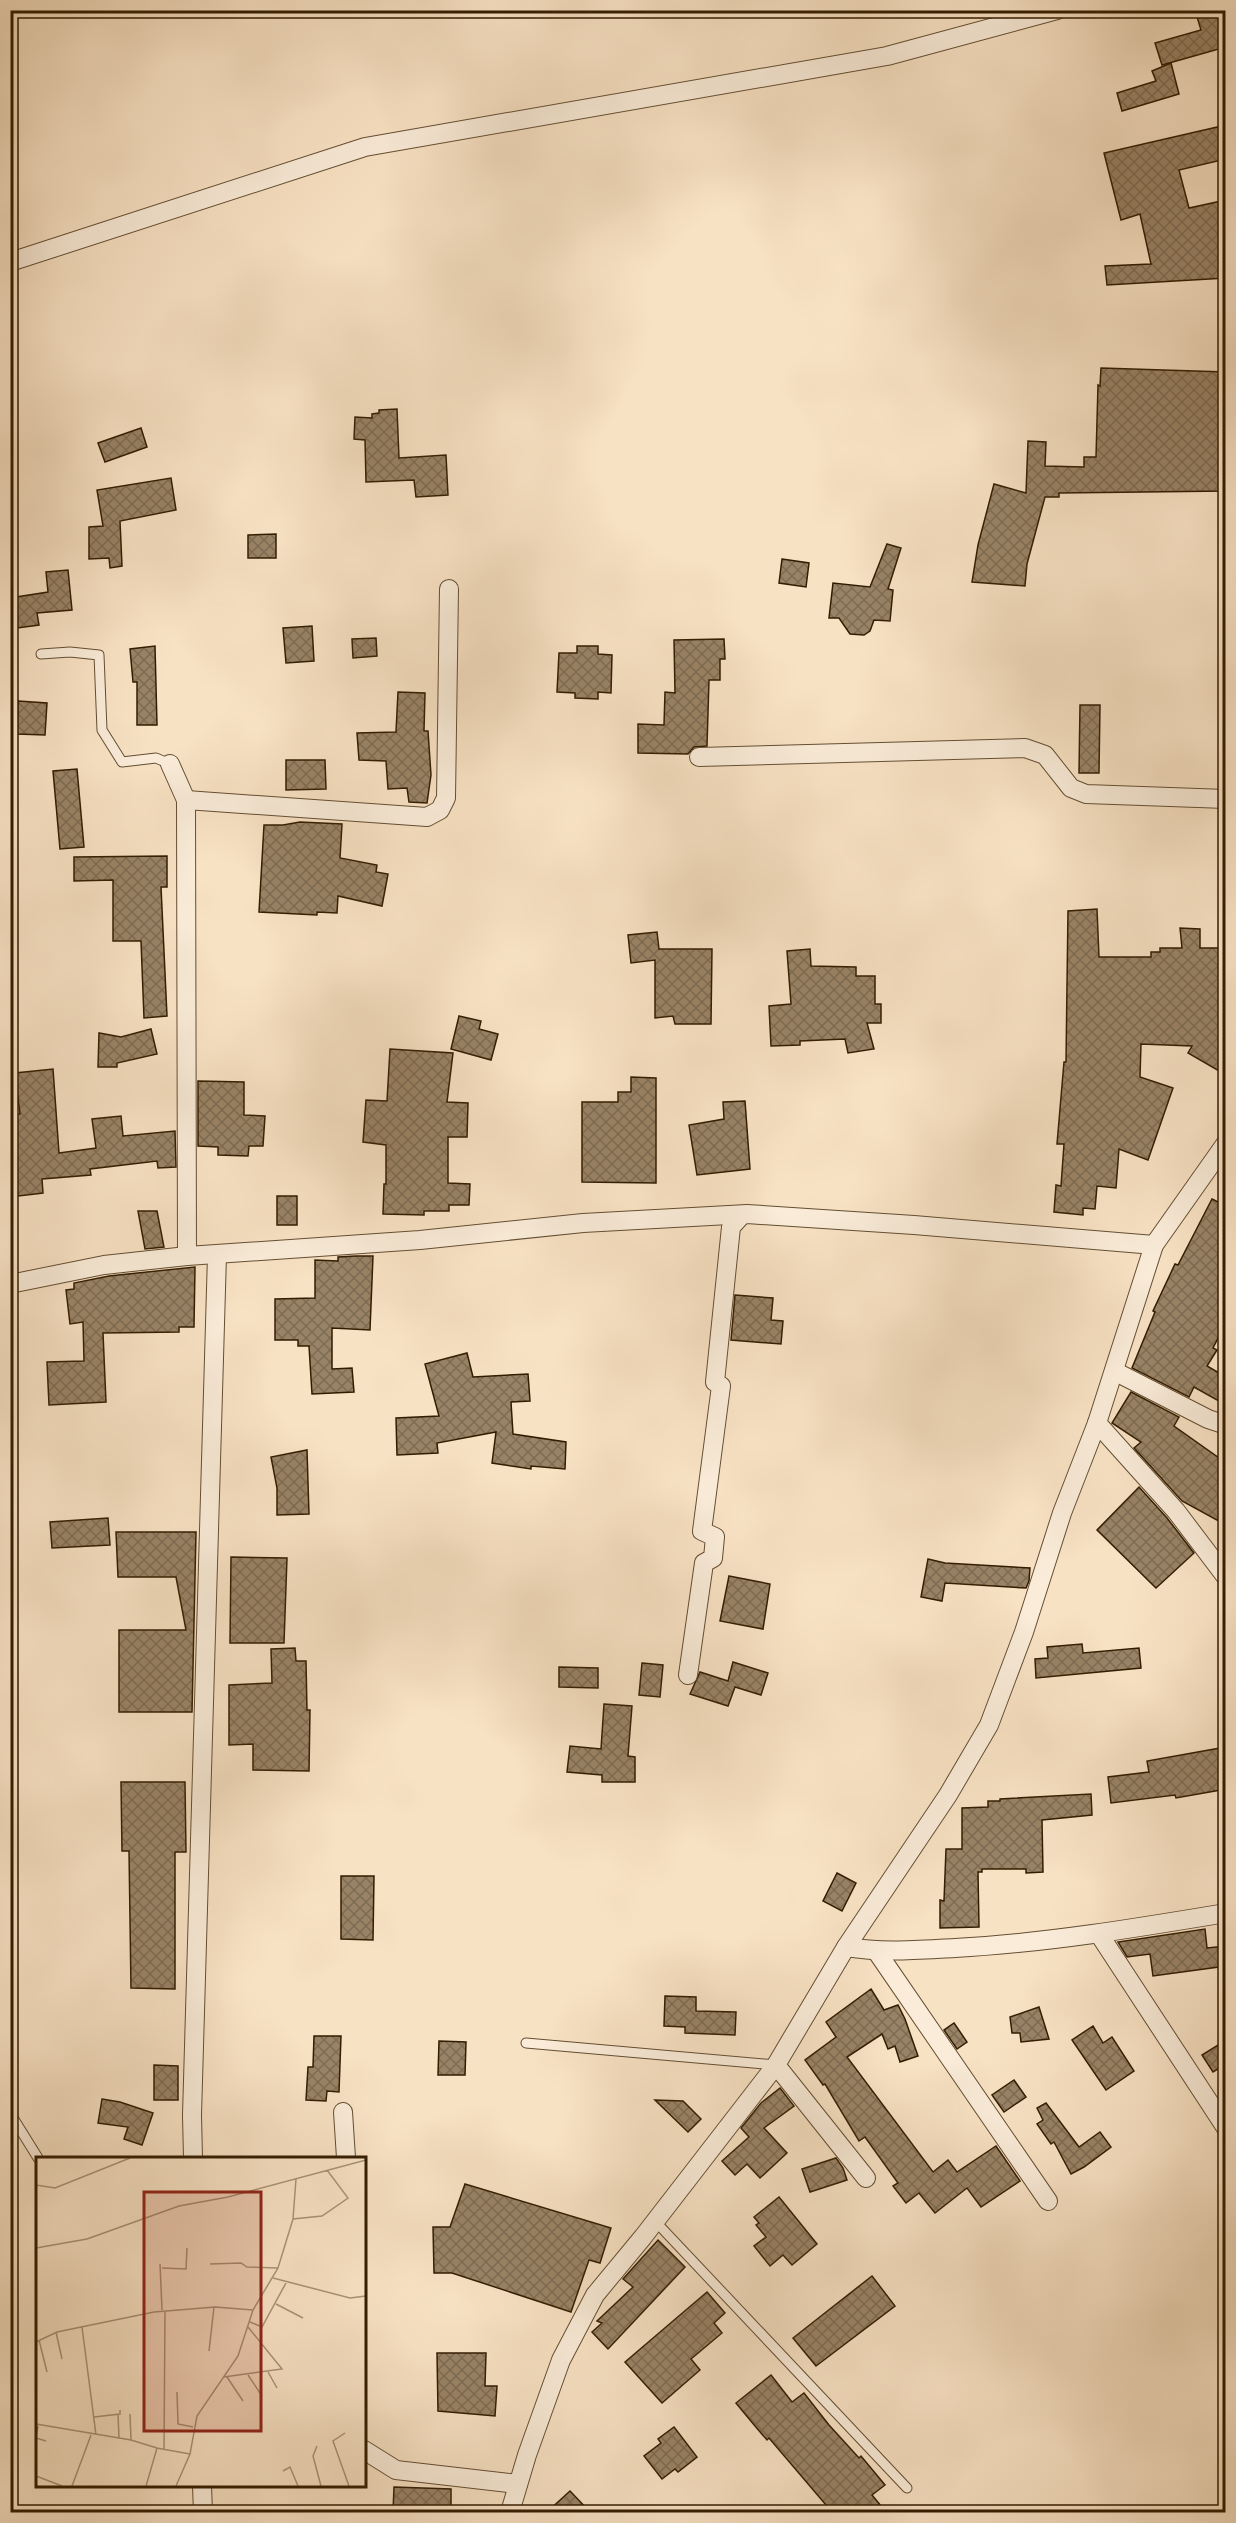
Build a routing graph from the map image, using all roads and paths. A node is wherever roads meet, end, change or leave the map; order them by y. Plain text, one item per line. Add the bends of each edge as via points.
1 (1057, 10) edge
2 (10, 262) edge
3 (449, 589) dead end
4 (41, 654) dead end
5 (699, 757) dead end
6 (170, 764) joint
7 (1226, 799) edge
8 (186, 800) junction
9 (1226, 1143) edge
10 (742, 1215) junction
11 (1154, 1245) junction
12 (217, 1255) junction
13 (187, 1256) junction
14 (10, 1284) edge
15 (1114, 1371) junction
16 (1096, 1423) junction
17 (1226, 1425) edge
18 (1226, 1577) edge
19 (688, 1675) dead end
20 (1226, 1913) edge
21 (1099, 1934) junction
22 (846, 1947) junction
23 (877, 1952) junction
24 (526, 2043) dead end
25 (776, 2065) junction
26 (343, 2112) dead end
27 (10, 2113) edge
28 (1226, 2128) edge
29 (37, 2157) edge
30 (193, 2157) edge
31 (346, 2157) edge
32 (866, 2178) dead end
33 (1048, 2201) dead end
34 (655, 2221) junction
35 (366, 2451) edge
36 (518, 2484) junction
37 (202, 2487) edge
38 (908, 2488) dead end
39 (203, 2512) edge
40 (510, 2512) edge

1 - 2 street via 887,56 364,147
3 - 8 street via 446,798 440,810 427,817
4 - 6 lane via 99,655 102,730 122,762 156,758
5 - 7 street via 1025,748 1045,755 1071,789 1086,794
6 - 8 street
8 - 13 street
9 - 11 street
10 - 11 street
10 - 12 street via 583,1223
10 - 19 street via 731,1227 715,1382 721,1386 702,1532 715,1537 713,1558 704,1563
11 - 15 street
12 - 13 street
12 - 30 street
13 - 14 street via 104,1265
15 - 16 street
15 - 17 street
16 - 18 street via 1176,1511
16 - 22 street via 989,1725 948,1795
20 - 21 street
21 - 23 street
21 - 28 street
22 - 23 street
22 - 25 street
23 - 33 street
24 - 25 lane
25 - 32 street
25 - 34 street
26 - 31 street
27 - 29 lane
34 - 36 street via 596,2295 561,2360
34 - 38 lane
35 - 36 street via 396,2470
36 - 40 street
37 - 39 street

